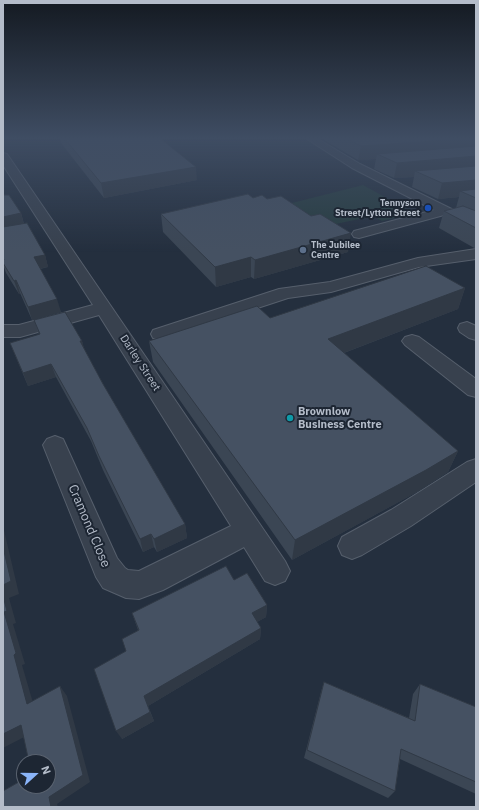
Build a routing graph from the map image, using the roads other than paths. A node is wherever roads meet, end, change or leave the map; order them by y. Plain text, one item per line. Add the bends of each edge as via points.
1 (14, 177) edge
2 (376, 177) edge
3 (414, 182) edge
4 (390, 184) junction
5 (445, 206) junction
6 (476, 226) edge
7 (359, 234) dead end
8 (476, 254) edge
9 (103, 308) junction
10 (3, 331) edge
11 (160, 334) dead end
12 (412, 341) dead end
13 (476, 390) edge
14 (55, 445) dead end
15 (476, 469) edge
16 (250, 531) junction
17 (352, 546) dead end
18 (275, 571) dead end

1 - 9 street, Darley Street via 41,226
2 - 4 street
3 - 4 street
4 - 5 street
5 - 6 street
5 - 7 street
8 - 11 street via 418,263 331,287 285,294
9 - 10 street via 20,331
9 - 16 street, Darley Street
12 - 13 street
14 - 16 street, Cramond Close via 106,567 114,578 126,584 140,585 152,580
15 - 17 street via 401,518
16 - 18 street, Darley Street

